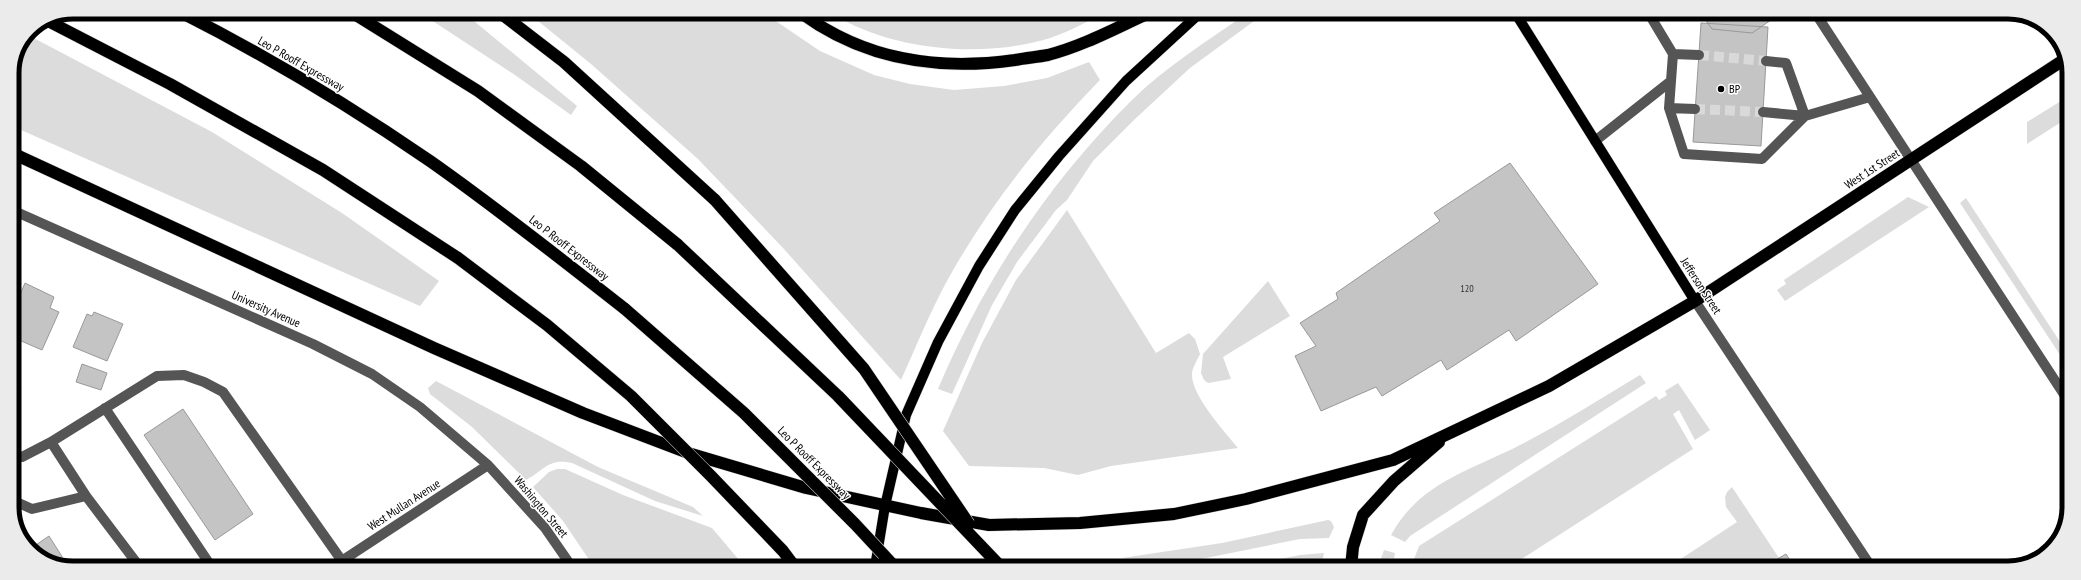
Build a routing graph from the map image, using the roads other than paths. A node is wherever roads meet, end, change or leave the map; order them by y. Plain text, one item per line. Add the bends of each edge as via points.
1 (193, 19) edge
2 (361, 19) edge
3 (508, 19) edge
4 (811, 19) edge
5 (1136, 19) edge
6 (1193, 19) edge
7 (1519, 19) edge
8 (1652, 19) edge
9 (1819, 19) edge
10 (52, 23) edge
11 (1674, 54) junction
12 (1698, 55) tunnel mouth
13 (1766, 61) tunnel mouth
14 (2061, 62) edge
15 (1672, 81) junction
16 (1870, 96) junction
17 (1669, 108) junction
18 (1695, 108) tunnel mouth
19 (1763, 112) tunnel mouth
20 (1805, 116) junction
21 (1595, 141) junction
22 (19, 156) edge
23 (1912, 159) junction
24 (19, 213) edge
25 (1695, 301) junction
26 (2062, 389) edge
27 (105, 408) junction
28 (1452, 431) junction
29 (51, 442) junction
30 (19, 457) edge
31 (488, 465) junction
32 (86, 496) junction
33 (19, 503) edge
34 (885, 506) junction
35 (988, 552) junction
36 (135, 561) edge
37 (208, 561) edge
38 (336, 561) edge
39 (343, 561) edge
40 (568, 561) edge
41 (790, 561) edge
42 (876, 561) edge
43 (890, 561) edge
44 (996, 561) edge
45 (1352, 561) edge
46 (1867, 561) edge

1 - 43 highway, Leo P Rooff Expressway, bridge via 326,93 430,162 529,234 625,309 744,413 856,524
2 - 35 highway, bridge via 484,96 581,166 678,245 838,396
3 - 35 highway, bridge via 564,62 715,200 864,369
4 - 5 highway via 840,37 874,52 912,61 955,65 1048,55 1089,41
6 - 34 main road via 1126,81 1059,156 1015,210 979,266 938,342 906,415
7 - 21 main road, Jefferson Street
8 - 11 street
9 - 16 street
10 - 41 highway, bridge via 170,84 323,170 458,258 547,325 631,396
11 - 12 street
11 - 15 street
13 - 20 street via 1786,63
14 - 23 highway, West 1st Street
15 - 17 street
15 - 21 street
16 - 20 street
16 - 23 street
17 - 18 street
17 - 20 street via 1684,154 1762,159
19 - 20 street
21 - 25 main road, Jefferson Street
22 - 34 highway via 434,348 583,413 695,455 806,488
23 - 25 highway, West 1st Street
23 - 26 street
24 - 31 street, University Avenue via 313,344 372,374 420,407
25 - 28 highway, West 1st Street via 1549,386
25 - 46 street, Jefferson Street
27 - 29 street
27 - 37 street
27 - 38 street via 157,376 184,375 223,392
28 - 34 highway via 1393,460 1246,499 1174,514 1080,523 990,525
28 - 45 highway via 1394,481 1363,515
29 - 30 street
29 - 32 street
31 - 39 street, West Mullan Avenue
31 - 40 street, Washington Street via 545,528
32 - 33 street via 32,509
32 - 36 street
34 - 42 main road
35 - 44 highway, bridge

